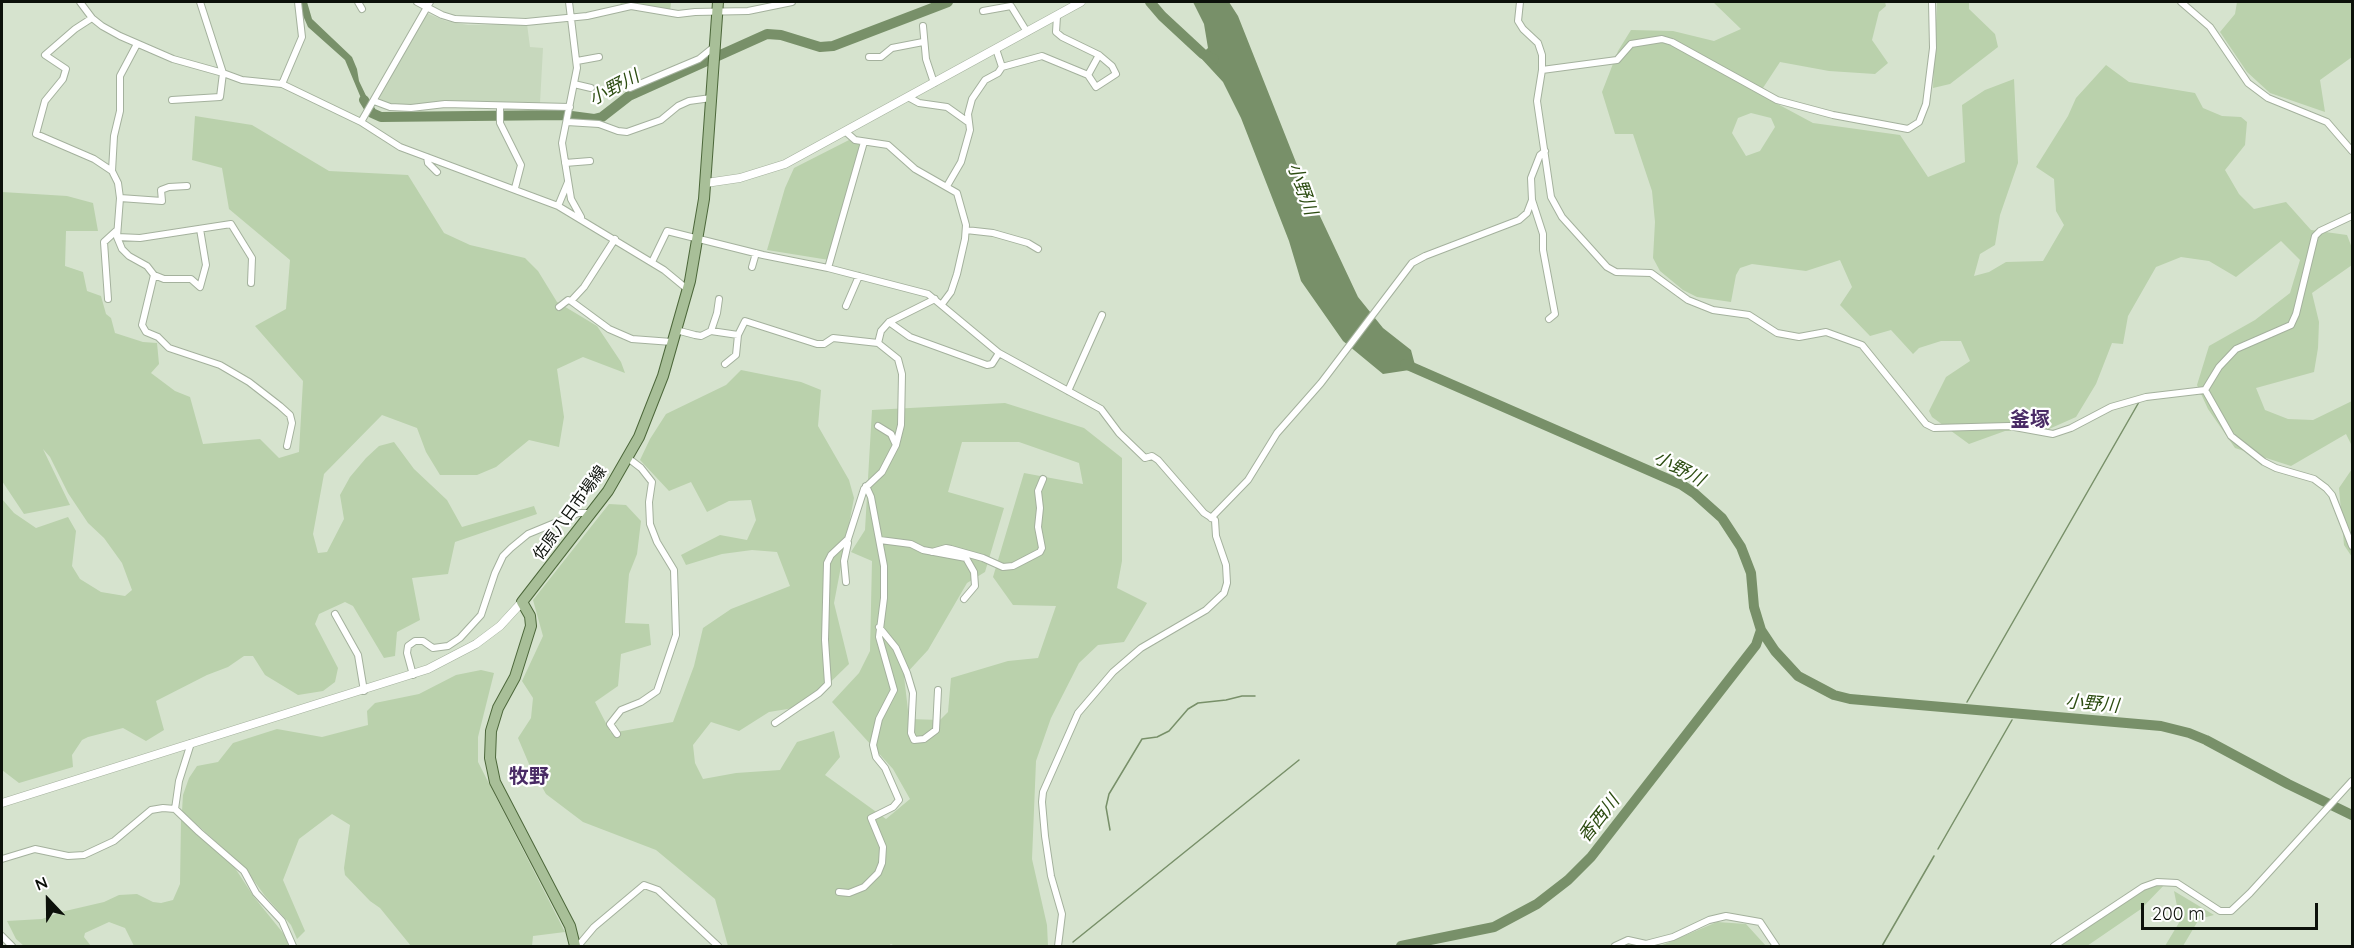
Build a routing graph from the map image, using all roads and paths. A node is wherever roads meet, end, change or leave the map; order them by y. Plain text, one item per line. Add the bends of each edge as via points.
1 (80, 2) edge
2 (200, 2) edge
3 (298, 2) edge
4 (358, 2) edge
5 (417, 2) edge
6 (569, 2) edge
7 (792, 2) edge
8 (1081, 2) edge
9 (1520, 2) edge
10 (1932, 2) edge
11 (2181, 2) edge
12 (429, 5) edge
13 (718, 6) edge
14 (362, 9) dead end
15 (984, 11) dead end
16 (1057, 16) junction
17 (92, 18) junction
18 (570, 18) junction
19 (923, 26) dead end
20 (1027, 32) junction
21 (923, 42) junction
22 (137, 44) junction
23 (715, 46) junction
24 (996, 49) junction
25 (1099, 55) junction
26 (599, 57) dead end
27 (869, 57) dead end
28 (576, 61) junction
29 (1002, 67) junction
30 (1542, 70) junction
31 (223, 73) junction
32 (1088, 75) junction
33 (934, 83) junction
34 (282, 84) junction
35 (574, 84) junction
36 (591, 88) dead end
37 (630, 88) dead end
38 (908, 97) junction
39 (712, 98) junction
40 (172, 100) dead end
41 (373, 104) junction
42 (500, 106) junction
43 (570, 107) junction
44 (361, 122) junction
45 (567, 122) junction
46 (968, 122) junction
47 (846, 132) junction
48 (864, 142) junction
49 (1545, 151) junction
50 (2352, 151) edge
51 (427, 157) junction
52 (590, 160) dead end
53 (565, 163) junction
54 (112, 171) junction
55 (437, 172) dead end
56 (568, 182) junction
57 (706, 183) junction
58 (187, 186) dead end
59 (947, 186) junction
60 (515, 189) junction
61 (120, 198) junction
62 (1532, 200) junction
63 (558, 206) junction
64 (2352, 216) edge
65 (584, 221) junction
66 (200, 229) junction
67 (966, 230) junction
68 (117, 234) junction
69 (698, 238) junction
70 (615, 239) junction
71 (1038, 249) dead end
72 (756, 253) junction
73 (652, 262) junction
74 (752, 267) dead end
75 (828, 268) junction
76 (154, 275) junction
77 (859, 276) junction
78 (251, 283) dead end
79 (687, 289) junction
80 (108, 299) dead end
81 (718, 299) dead end
82 (935, 299) junction
83 (571, 301) junction
84 (942, 304) junction
85 (846, 306) dead end
86 (558, 307) dead end
87 (1102, 315) dead end
88 (1549, 319) dead end
89 (890, 322) junction
90 (675, 330) junction
91 (711, 331) junction
92 (738, 335) junction
93 (672, 342) junction
94 (878, 343) junction
95 (999, 353) junction
96 (724, 364) dead end
97 (2205, 390) junction
98 (1068, 391) junction
99 (878, 426) dead end
100 (896, 445) junction
101 (287, 446) dead end
102 (628, 458) junction
103 (1043, 479) dead end
104 (867, 486) junction
105 (591, 515) junction
106 (1211, 518) junction
107 (848, 539) junction
108 (880, 540) junction
109 (2352, 546) edge
110 (932, 552) junction
111 (846, 582) dead end
112 (964, 599) dead end
113 (522, 602) junction
114 (335, 614) dead end
115 (879, 627) junction
116 (413, 675) junction
117 (938, 690) dead end
118 (364, 691) junction
119 (775, 723) dead end
120 (617, 734) dead end
121 (191, 743) junction
122 (2352, 781) edge
123 (2, 803) edge
124 (175, 809) junction
125 (2, 859) edge
126 (839, 892) dead end
127 (2, 936) edge
128 (12, 946) edge
129 (293, 946) edge
130 (577, 946) edge
131 (718, 946) edge
132 (1058, 946) edge
133 (1615, 946) edge
134 (1776, 946) edge
135 (2054, 946) edge

1 - 17 street
2 - 31 street
3 - 34 street via 302,37
4 - 14 street
5 - 12 street
6 - 18 street
7 - 13 street via 759,9
8 - 16 street
9 - 30 street via 1518,21 1540,48
10 - 30 street via 1933,48 1926,104 1919,122 1908,129 1777,100 1662,39 1631,44 1617,60
11 - 50 street via 2210,27 2248,83 2268,98 2327,122
12 - 18 street via 442,15 467,20 526,22
12 - 41 street
13 - 18 street via 678,14 630,6
13 - 23 main road
15 - 20 street via 1011,6
16 - 20 street
16 - 25 street via 1056,32
17 - 22 street
17 - 54 street via 45,55 66,69 45,101 36,134
18 - 28 street
19 - 21 street
20 - 24 street
21 - 27 street via 892,48 881,57
21 - 33 street
22 - 31 street
22 - 54 street via 120,76
23 - 37 street via 699,59
23 - 39 main road, 佐原八日市場線
24 - 29 street
24 - 33 street
25 - 32 street
25 - 32 street via 1113,66 1116,74 1096,87
26 - 28 street
28 - 35 street
29 - 32 street via 1042,56
29 - 46 street via 985,80 972,99
30 - 49 street via 1537,101
31 - 34 street via 242,80
31 - 40 street via 220,97
33 - 38 street
34 - 44 street
35 - 36 street
35 - 43 street
38 - 46 street via 919,103 947,107
38 - 47 street
39 - 45 street via 689,101 661,120 627,132 599,124
39 - 57 main road, 佐原八日市場線
41 - 42 street via 411,108 445,104
41 - 44 street
42 - 43 street
42 - 60 street via 500,123 521,165
43 - 45 street
44 - 51 street via 393,144
45 - 53 street via 562,143
46 - 59 street via 970,130 961,162
47 - 48 street
47 - 57 street via 773,169
48 - 59 street via 888,145 915,170
48 - 75 street
49 - 62 street via 1531,178
49 - 97 street via 1551,197 1558,211 1612,271 1652,273 1688,300 1713,310 1749,315 1777,333 1798,337 1826,332 1862,345 1926,424 1934,428 2009,426 2053,434 2111,406
51 - 55 street
51 - 60 street
52 - 53 street
53 - 56 street
54 - 61 street
56 - 63 street
56 - 65 street via 571,199
57 - 69 main road, 佐原八日市場線
58 - 61 street via 161,190 162,201
59 - 67 street via 957,193
60 - 63 street
61 - 68 street
62 - 88 street via 1543,234 1555,314
62 - 106 street via 1519,220 1416,260 1277,433 1248,480
63 - 65 street
64 - 97 street via 2315,236 2291,325 2236,349
65 - 70 street
66 - 68 street via 140,238
66 - 76 street via 206,265 200,287 191,279
66 - 78 street via 231,224 252,258
67 - 71 street via 993,233
67 - 84 street via 957,274
68 - 76 street via 122,249
68 - 80 street via 104,242
69 - 72 street
69 - 73 street via 667,231
69 - 79 main road, 佐原八日市場線
70 - 73 street
70 - 83 street
72 - 74 street
72 - 75 street
73 - 79 street
75 - 77 street
76 - 101 street via 142,325 146,332 169,348 220,365 280,406 292,423
77 - 82 street
77 - 85 street
79 - 90 main road, 佐原八日市場線
81 - 91 street
82 - 84 street
82 - 89 street
83 - 86 street
83 - 93 street via 609,329 632,339
84 - 95 street
87 - 98 street
89 - 94 street via 881,331
89 - 95 street via 910,337 987,365
90 - 91 street via 701,336
90 - 93 main road, 佐原八日市場線
91 - 92 street
92 - 94 street via 745,321 821,345 833,338
92 - 96 street via 736,355
93 - 102 main road, 佐原八日市場線 via 663,376
94 - 100 street via 893,354 901,367 901,425
95 - 98 street
97 - 109 street via 2231,436 2264,462 2314,479 2326,488
98 - 106 street via 1101,409 1119,433 1145,458 1152,456 1158,460
99 - 100 street via 891,434
100 - 104 street via 882,472
102 - 105 main road, 佐原八日市場線
102 - 120 street via 652,482 650,524 674,570 676,635 657,691 621,710 610,724
103 - 110 street via 1038,491 1040,552 1003,567 951,549
104 - 107 street
104 - 108 street
105 - 113 main road, 佐原八日市場線
105 - 116 street via 578,513 528,534 511,548 495,573 481,615 460,638 448,646 433,648 423,641 408,646
106 - 132 street via 1215,520 1226,565 1224,593 1206,610 1141,648 1113,672 1078,713 1043,792 1051,876 1062,914
107 - 111 street
107 - 119 street via 827,563 828,684
108 - 110 street via 911,544
108 - 115 street via 885,577
110 - 112 street via 970,562 975,586
113 - 116 street via 477,644
113 - 130 main road via 531,626 515,677 494,720 490,758 495,782
114 - 118 street via 358,655
115 - 117 street via 896,648 907,673 913,693 914,740 924,740 936,730
115 - 126 street via 894,690 879,719 873,745 899,800 871,818 883,847 878,873 864,887
116 - 118 street
118 - 121 street
121 - 123 street
121 - 124 street
122 - 135 street via 2231,911 2220,910 2176,883 2157,882 2143,887
124 - 125 street via 151,810 114,841 84,855 35,849
124 - 129 street via 244,871 256,893 282,921
127 - 128 street
130 - 131 street via 644,885 658,890
133 - 134 street via 1628,940 1646,944 1673,937 1726,916 1760,922

